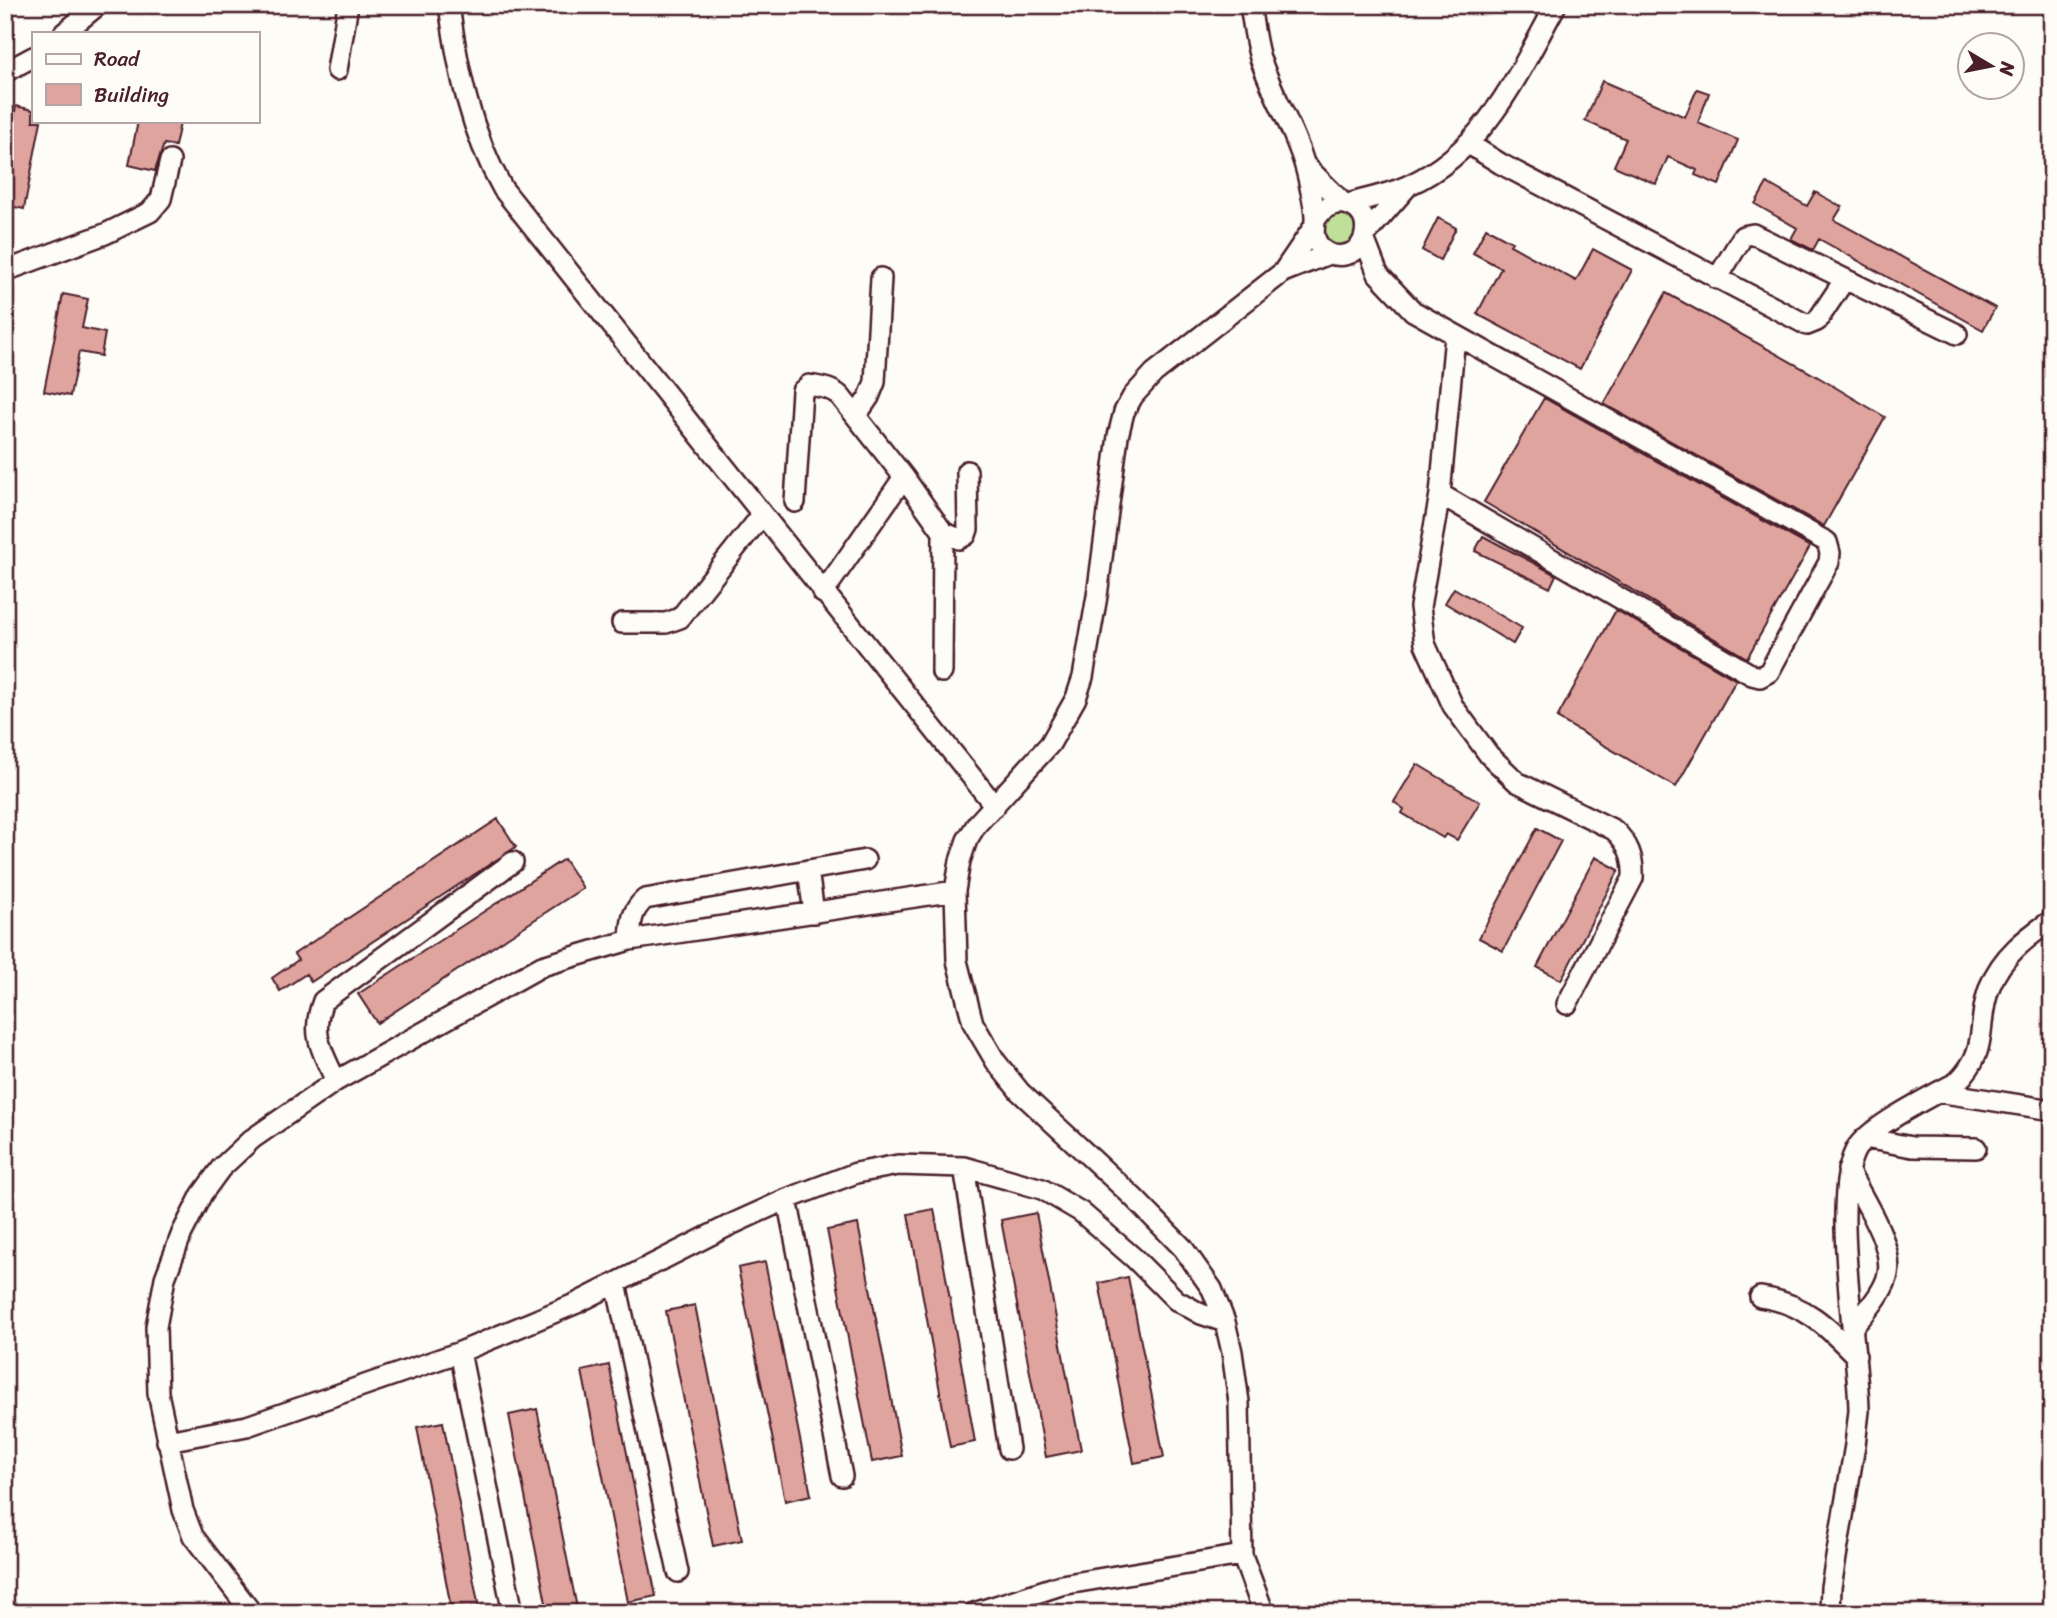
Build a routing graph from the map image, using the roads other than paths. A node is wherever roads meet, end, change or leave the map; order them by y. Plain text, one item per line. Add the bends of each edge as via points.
1 (98, 5) edge
2 (348, 5) edge
3 (449, 5) edge
4 (1250, 5) edge
5 (1556, 5) edge
6 (65, 32) edge
7 (32, 58) edge
8 (337, 70) dead end
9 (5, 72) edge
10 (1469, 144) junction
11 (170, 161) dead end
12 (1306, 165) junction
13 (1409, 185) junction
14 (1345, 204) junction
15 (1315, 224) junction
16 (1365, 237) junction
17 (1333, 255) junction
18 (5, 271) edge
19 (1283, 272) junction
20 (1378, 274) junction
21 (881, 278) dead end
22 (1717, 279) junction
23 (1845, 279) junction
24 (1957, 334) dead end
25 (1455, 336) junction
26 (856, 416) junction
27 (967, 471) dead end
28 (904, 477) junction
29 (1440, 494) junction
30 (795, 502) dead end
31 (762, 515) junction
32 (943, 532) junction
33 (823, 593) junction
34 (622, 623) dead end
35 (942, 672) dead end
36 (995, 806) junction
37 (866, 860) dead end
38 (513, 862) dead end
39 (808, 870) junction
40 (955, 891) junction
41 (814, 914) junction
42 (2052, 920) edge
43 (630, 940) junction
44 (1567, 1004) dead end
45 (336, 1081) junction
46 (1938, 1093) junction
47 (2052, 1110) edge
48 (1865, 1138) junction
49 (1976, 1149) dead end
50 (964, 1167) junction
51 (1848, 1170) junction
52 (787, 1199) junction
53 (616, 1283) junction
54 (1760, 1297) dead end
55 (1225, 1322) junction
56 (1853, 1328) junction
57 (460, 1352) junction
58 (1856, 1356) junction
59 (167, 1441) junction
60 (1009, 1449) dead end
61 (842, 1476) dead end
62 (1242, 1555) junction
63 (678, 1572) dead end
64 (252, 1613) edge
65 (513, 1613) edge
66 (974, 1613) edge
67 (1264, 1613) edge
68 (1829, 1613) edge

1 - 6 street
2 - 8 street
3 - 31 street via 464,94 486,159 502,189
4 - 12 street via 1260,56
5 - 10 street via 1507,95
7 - 9 street
10 - 13 street
10 - 22 street
11 - 18 street via 161,199 150,212
12 - 14 street
12 - 15 street
13 - 14 street
13 - 16 street
14 - 15 street via 1326,207
14 - 16 street via 1362,216
15 - 17 street via 1317,243
15 - 19 street
16 - 17 street via 1353,252
16 - 20 street
17 - 19 street
17 - 20 street
19 - 36 street via 1154,373 1129,404 1118,436 1083,677 1050,744
20 - 25 street via 1413,311
21 - 26 street via 875,382
22 - 23 street via 1807,325 1817,321
22 - 23 street via 1743,236 1754,234
23 - 24 street
25 - 29 street
25 - 29 street via 1827,542 1829,562 1769,672 1752,676
26 - 28 street
26 - 30 street via 834,391 810,385 802,391
27 - 32 street via 966,535 958,539
28 - 32 street
28 - 33 street
29 - 44 street via 1420,607 1425,644 1453,706 1489,755 1517,782 1614,830 1632,856 1633,877
31 - 33 street
31 - 34 street via 680,618 666,623
32 - 35 street
33 - 36 street
36 - 40 street via 967,840
37 - 39 street
38 - 45 street via 323,1001 316,1034
39 - 41 street
39 - 43 street via 645,899 631,917
40 - 41 street
40 - 55 street via 957,961 973,1023 996,1062 1020,1092 1183,1248 1212,1289
41 - 43 street
42 - 46 street via 2007,957 1990,987 1976,1059 1957,1082
43 - 45 street via 542,966
45 - 59 street via 252,1139 221,1168 182,1233 165,1278 156,1327 158,1393
46 - 47 street
46 - 48 street
48 - 49 street via 1912,1147
48 - 51 street via 1850,1158
50 - 52 street via 898,1165 856,1172
50 - 55 street via 1041,1189 1081,1212 1176,1300
50 - 60 street
51 - 56 street via 1845,1203
51 - 56 street via 1883,1240 1889,1267 1881,1290
52 - 53 street
52 - 61 street
53 - 57 street
53 - 63 street
54 - 58 street via 1805,1312
55 - 62 street via 1239,1402
56 - 58 street
57 - 59 street via 247,1426
57 - 65 street
58 - 68 street via 1855,1445
59 - 64 street via 193,1536
62 - 66 street via 1061,1585
62 - 67 street

